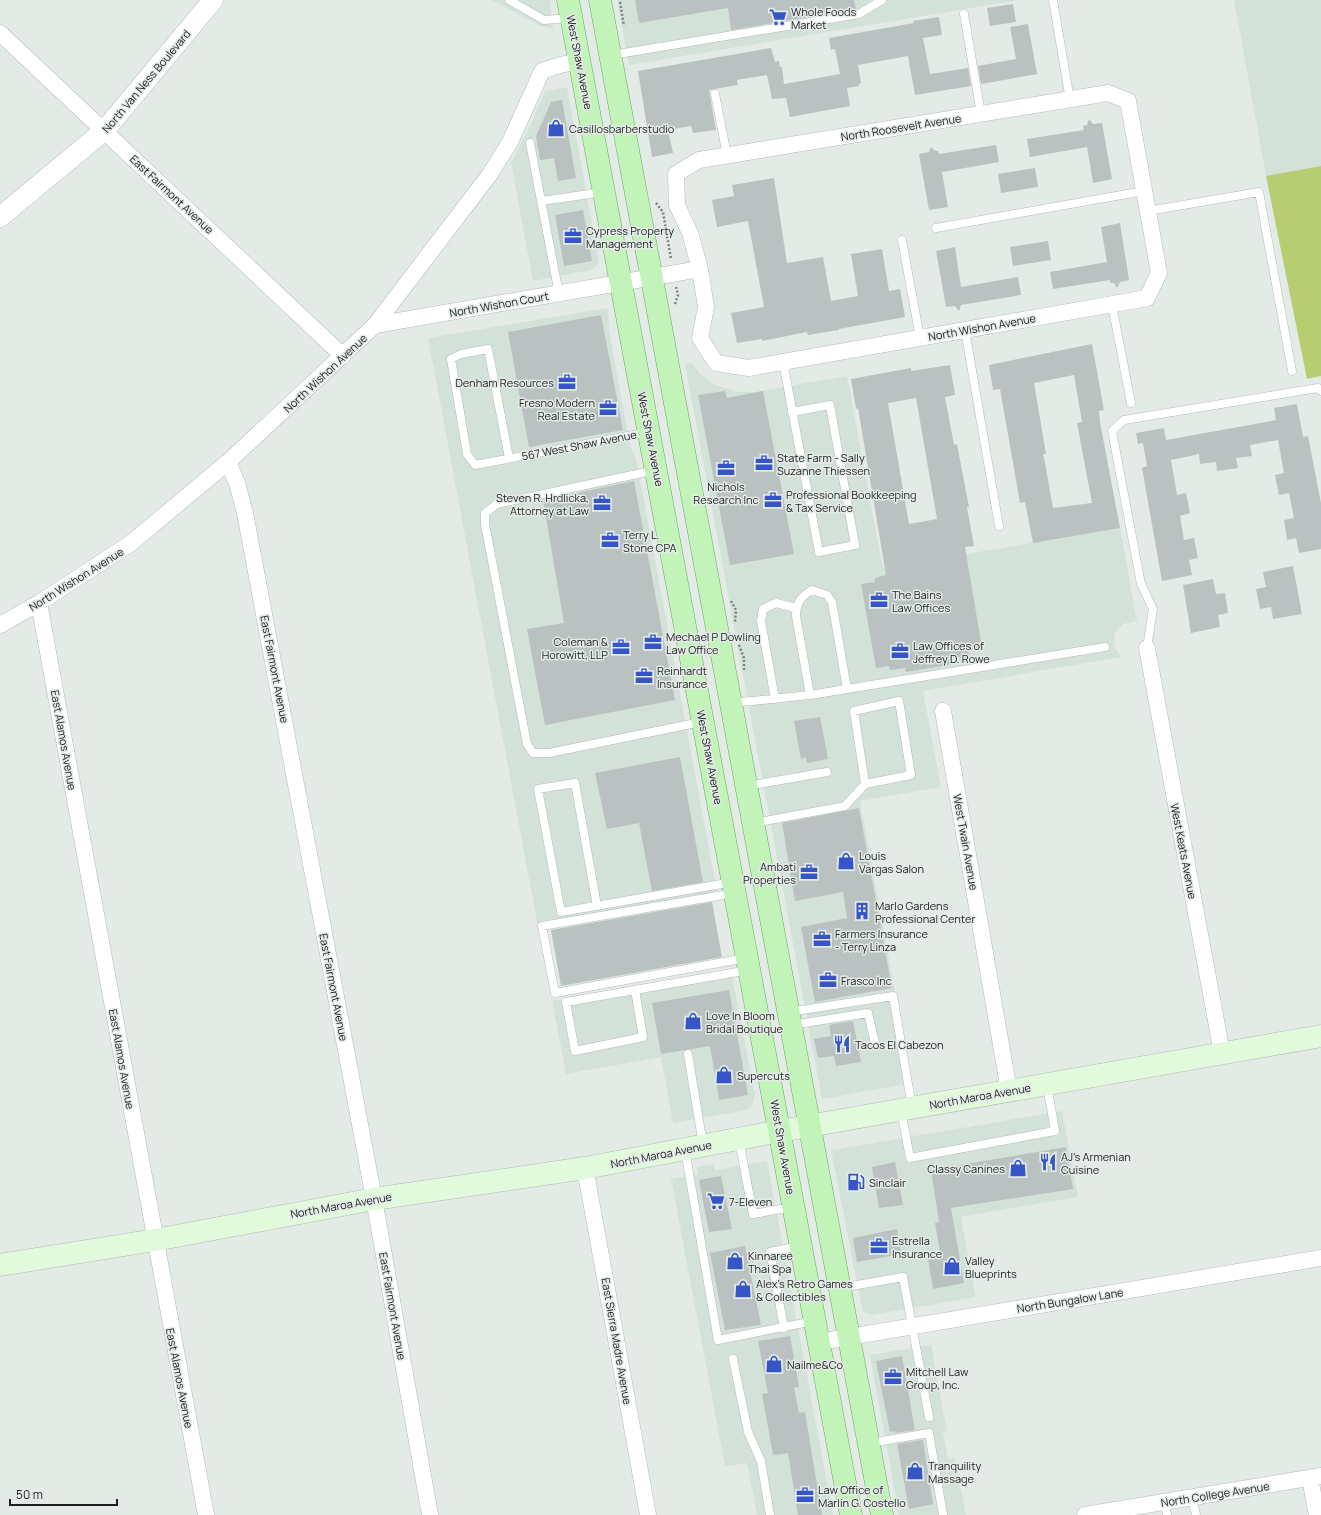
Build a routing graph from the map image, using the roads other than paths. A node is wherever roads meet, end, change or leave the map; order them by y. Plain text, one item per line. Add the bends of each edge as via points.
1 (213, 0) edge
2 (509, 0) edge
3 (600, 0) edge
4 (882, 0) edge
5 (1054, 0) edge
6 (570, 9) edge
7 (964, 14) dead end
8 (0, 33) edge
9 (610, 55) junction
10 (579, 61) junction
11 (715, 94) dead end
12 (1070, 100) junction
13 (1128, 101) joint
14 (981, 114) junction
15 (105, 130) junction
16 (530, 143) dead end
17 (727, 156) junction
18 (676, 174) joint
19 (1144, 191) junction
20 (604, 192) junction
21 (542, 202) junction
22 (1148, 212) junction
23 (0, 217) edge
24 (936, 228) dead end
25 (902, 240) dead end
26 (700, 269) junction
27 (652, 278) junction
28 (622, 283) junction
29 (559, 294) junction
30 (1112, 304) junction
31 (375, 326) junction
32 (965, 330) junction
33 (920, 338) junction
34 (343, 356) junction
35 (783, 362) junction
36 (1292, 371) dead end
37 (1321, 391) edge
38 (1131, 403) dead end
39 (792, 412) junction
40 (650, 432) junction
41 (509, 458) junction
42 (228, 462) junction
43 (656, 470) junction
44 (999, 526) dead end
45 (39, 603) junction
46 (796, 608) junction
47 (0, 625) edge
48 (1105, 647) dead end
49 (1147, 648) joint
50 (847, 689) junction
51 (810, 695) junction
52 (775, 699) junction
53 (731, 703) junction
54 (943, 711) dead end
55 (704, 721) junction
56 (827, 772) dead end
57 (865, 784) junction
58 (746, 787) junction
59 (753, 823) junction
60 (735, 887) junction
61 (597, 906) junction
62 (749, 964) junction
63 (635, 990) junction
64 (789, 1019) junction
65 (1321, 1036) edge
66 (875, 1043) dead end
67 (1222, 1053) junction
68 (688, 1054) dead end
69 (1047, 1084) junction
70 (1009, 1091) junction
71 (906, 1109) junction
72 (810, 1126) junction
73 (780, 1131) junction
74 (739, 1139) junction
75 (694, 1147) junction
76 (585, 1168) junction
77 (374, 1199) junction
78 (794, 1207) junction
79 (155, 1240) junction
80 (801, 1246) junction
81 (1321, 1258) edge
82 (0, 1265) edge
83 (840, 1288) junction
84 (912, 1326) junction
85 (784, 1328) junction
86 (817, 1331) junction
87 (848, 1336) junction
88 (733, 1359) dead end
89 (929, 1417) dead end
90 (868, 1443) junction
91 (1316, 1477) edge
92 (1192, 1497) junction
93 (1166, 1508) edge
94 (206, 1515) edge
95 (430, 1515) edge
96 (648, 1515) edge
97 (770, 1515) edge
98 (851, 1515) edge
99 (882, 1515) edge
100 (943, 1515) edge
101 (1085, 1515) edge
102 (1196, 1515) edge
103 (1317, 1515) edge

1 - 15 street, North Van Ness Boulevard
2 - 6 lane via 544,20
3 - 9 main road
4 - 9 lane via 859,14
5 - 12 lane
6 - 10 main road, West Shaw Avenue
7 - 14 lane
8 - 15 street, East Fairmont Avenue
9 - 27 main road
10 - 20 main road, West Shaw Avenue
10 - 31 street, North Wishon Avenue via 542,72 510,142 490,174
11 - 17 lane
12 - 13 street, North Roosevelt Avenue via 1108,93
12 - 14 street, North Roosevelt Avenue
13 - 19 street, North Wishon Avenue
14 - 17 street, North Roosevelt Avenue
15 - 23 street, North Van Ness Boulevard
15 - 34 street, East Fairmont Avenue
16 - 21 lane
17 - 18 street, North Roosevelt Avenue via 699,160
18 - 26 street, North Wishon Avenue via 677,205 690,233
19 - 22 street, North Wishon Avenue
19 - 24 lane
20 - 21 lane
20 - 28 main road, West Shaw Avenue
21 - 29 lane
22 - 30 street, North Wishon Avenue via 1158,273 1147,298
22 - 36 lane via 1259,192
25 - 33 lane
26 - 27 street
26 - 35 street, North Wishon Avenue via 706,307 700,338 716,363 749,368
27 - 28 street
27 - 53 main road
28 - 29 street, North Wishon Court
28 - 40 main road, West Shaw Avenue
29 - 31 street, North Wishon Court
30 - 32 street, North Wishon Avenue
30 - 38 lane
31 - 34 street, North Wishon Avenue
32 - 33 street, North Wishon Avenue
32 - 44 lane
33 - 35 street, North Wishon Avenue
34 - 42 street, North Wishon Avenue
35 - 39 lane
37 - 49 lane via 1318,388 1124,420 1112,431 1141,584 1153,609
39 - 39 lane via 819,552 855,545 830,405
40 - 41 lane, 567 West Shaw Avenue
40 - 43 main road, West Shaw Avenue
41 - 41 lane, 567 West Shaw Avenue via 475,465 468,454 451,359 461,354 488,349
42 - 45 street, North Wishon Avenue via 131,543
42 - 77 street, East Fairmont Avenue via 245,513
43 - 55 main road, West Shaw Avenue
43 - 55 lane via 497,504 485,513 484,524 527,744 533,753 549,753
45 - 47 street, North Wishon Avenue
45 - 79 street, East Alamos Avenue
46 - 50 lane via 802,596 812,590 826,595 832,602
46 - 51 lane
46 - 52 lane via 776,603 763,609 760,621
48 - 50 lane
49 - 67 street, West Keats Avenue
50 - 51 lane
51 - 52 lane
52 - 53 lane
53 - 58 main road
54 - 70 street, West Twain Avenue
55 - 60 main road, West Shaw Avenue
56 - 58 lane
57 - 57 lane via 911,775 899,701 854,711
57 - 59 lane via 845,806
58 - 59 main road
59 - 64 main road
60 - 61 lane
60 - 62 main road, West Shaw Avenue
60 - 62 lane via 542,926 555,993
61 - 61 lane via 561,912 538,789 575,783
62 - 63 lane
62 - 73 main road, West Shaw Avenue
63 - 63 lane via 566,1002 575,1050 644,1037
64 - 66 lane via 868,1013
64 - 71 lane via 894,996
64 - 72 main road
65 - 67 main road, North Maroa Avenue
67 - 69 main road, North Maroa Avenue
68 - 75 lane
69 - 70 main road, North Maroa Avenue
69 - 71 lane via 1056,1131 910,1158
70 - 71 main road, North Maroa Avenue
71 - 72 main road, North Maroa Avenue
72 - 73 main road, North Maroa Avenue
72 - 83 main road
73 - 74 main road, North Maroa Avenue
73 - 78 main road, West Shaw Avenue
74 - 75 main road, North Maroa Avenue
74 - 78 lane via 753,1214
75 - 76 main road, North Maroa Avenue
75 - 85 lane via 718,1340
76 - 77 main road, North Maroa Avenue
76 - 96 street, East Sierra Madre Avenue
77 - 79 main road, North Maroa Avenue
77 - 95 street, East Fairmont Avenue
78 - 80 main road, West Shaw Avenue
79 - 82 main road, North Maroa Avenue
79 - 94 street, East Alamos Avenue
80 - 85 lane via 770,1252
80 - 86 main road, West Shaw Avenue
81 - 84 street, North Bungalow Lane
83 - 84 lane via 903,1277
83 - 87 main road
84 - 87 street, North Bungalow Lane
84 - 89 lane
85 - 86 lane
86 - 87 street, North Bungalow Lane
86 - 98 main road, West Shaw Avenue
87 - 90 main road
88 - 97 lane via 748,1432 761,1461
90 - 99 main road
90 - 100 lane via 929,1433
91 - 92 street, North College Avenue
91 - 103 street
92 - 93 street, North College Avenue
92 - 102 lane
93 - 101 street, North College Avenue

